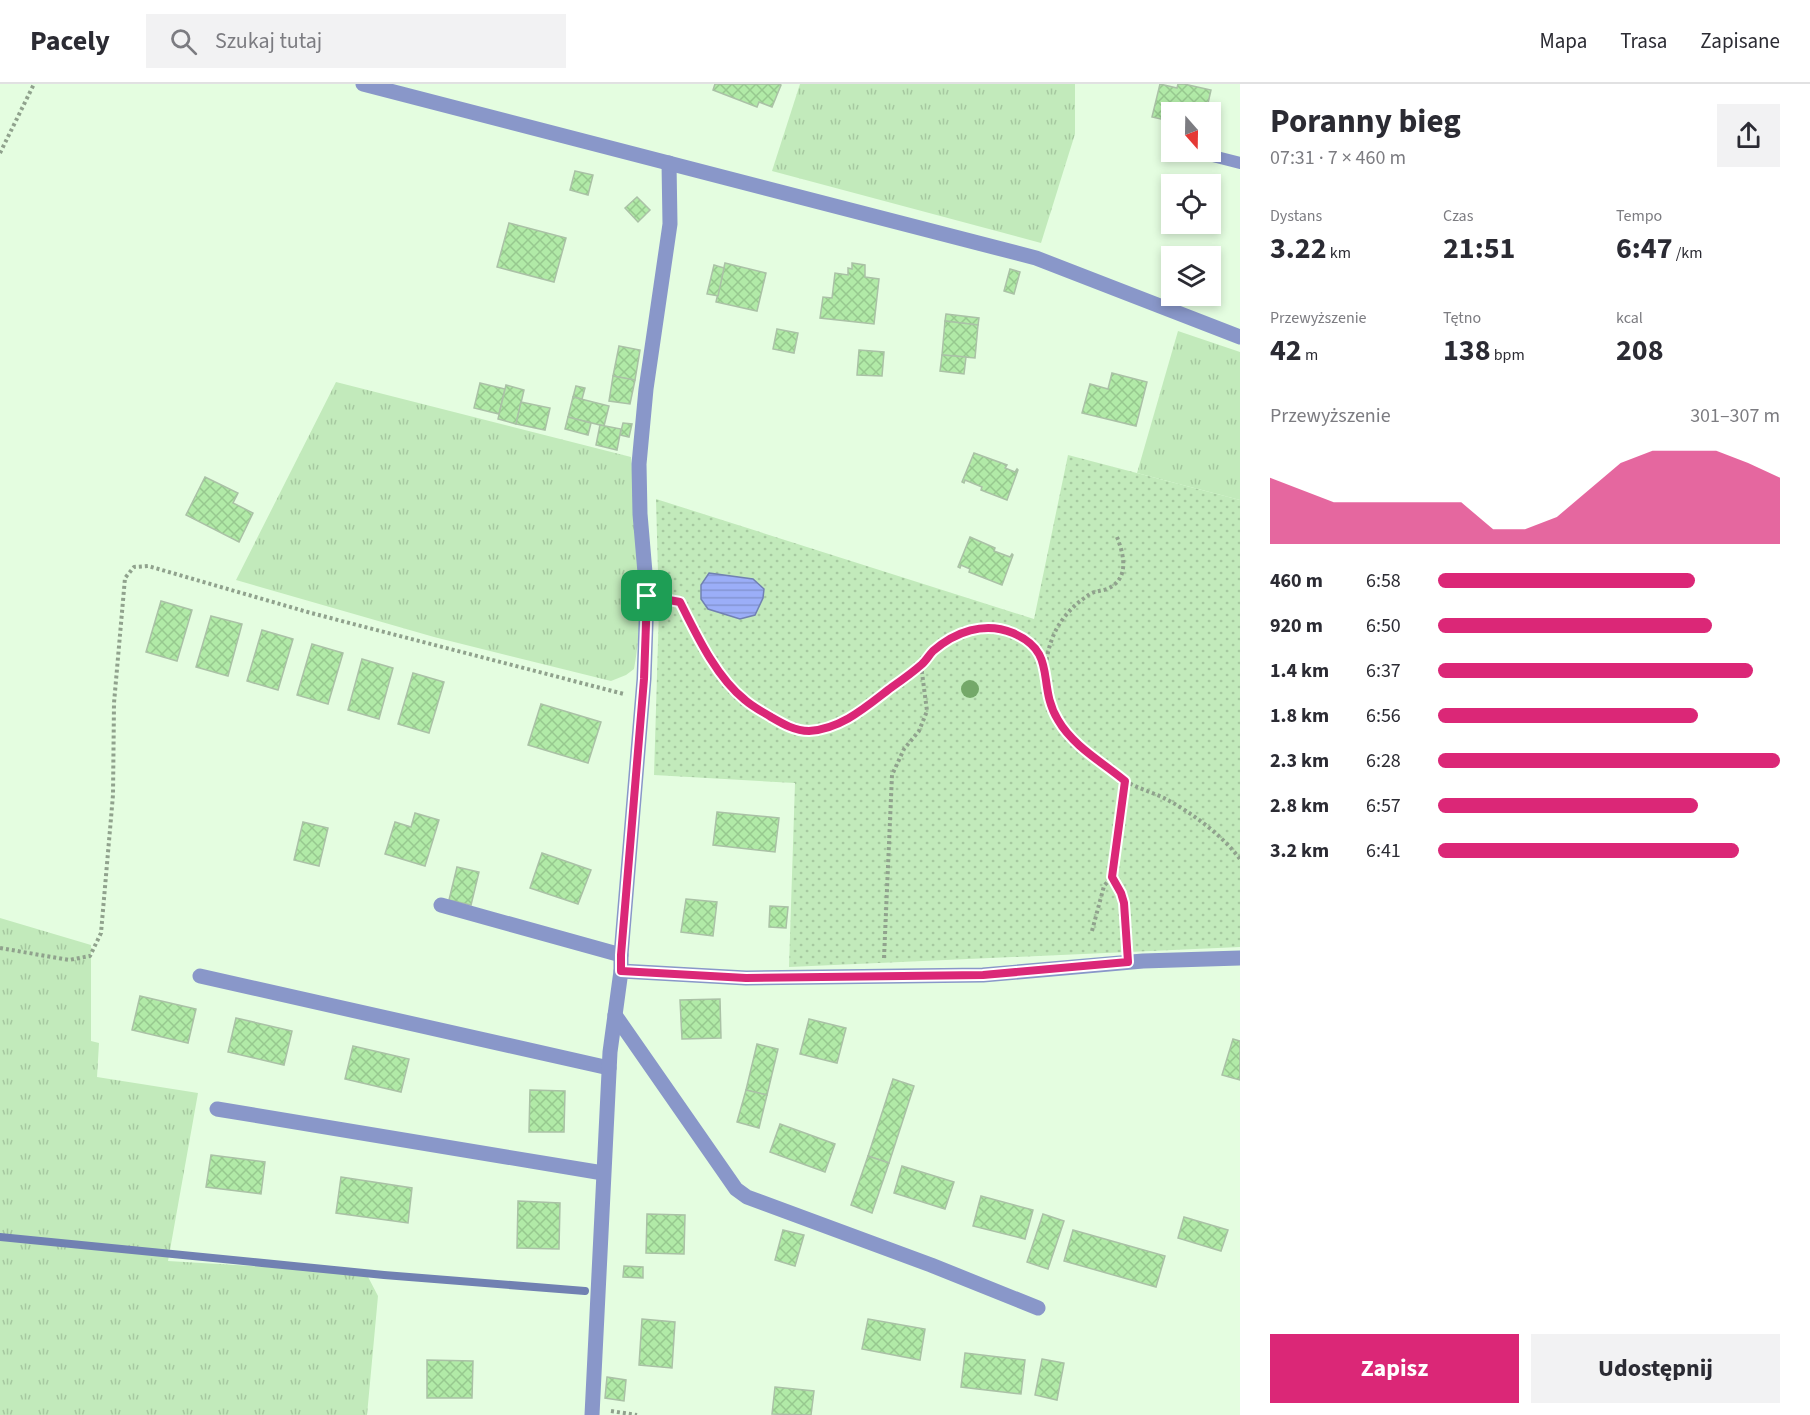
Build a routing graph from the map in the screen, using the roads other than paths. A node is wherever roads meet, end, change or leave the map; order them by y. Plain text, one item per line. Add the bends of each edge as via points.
1 (363, 84) edge
2 (1221, 159) edge
3 (669, 163) junction
4 (1240, 163) edge
5 (1240, 337) edge
6 (441, 905) dead end
7 (1240, 958) edge
8 (621, 963) junction
9 (200, 976) dead end
10 (615, 1015) junction
11 (609, 1068) junction
12 (218, 1109) dead end
13 (603, 1173) junction
14 (1038, 1308) dead end
15 (592, 1412) edge

1 - 3 street
2 - 4 lane
3 - 5 street via 1036,258
3 - 8 street via 670,224 639,464 647,596
6 - 8 street
7 - 8 street via 1128,962 983,975 746,978
8 - 10 street
9 - 11 street
10 - 11 street
10 - 14 street via 736,1189 747,1197
11 - 13 street
12 - 13 street
13 - 15 street

